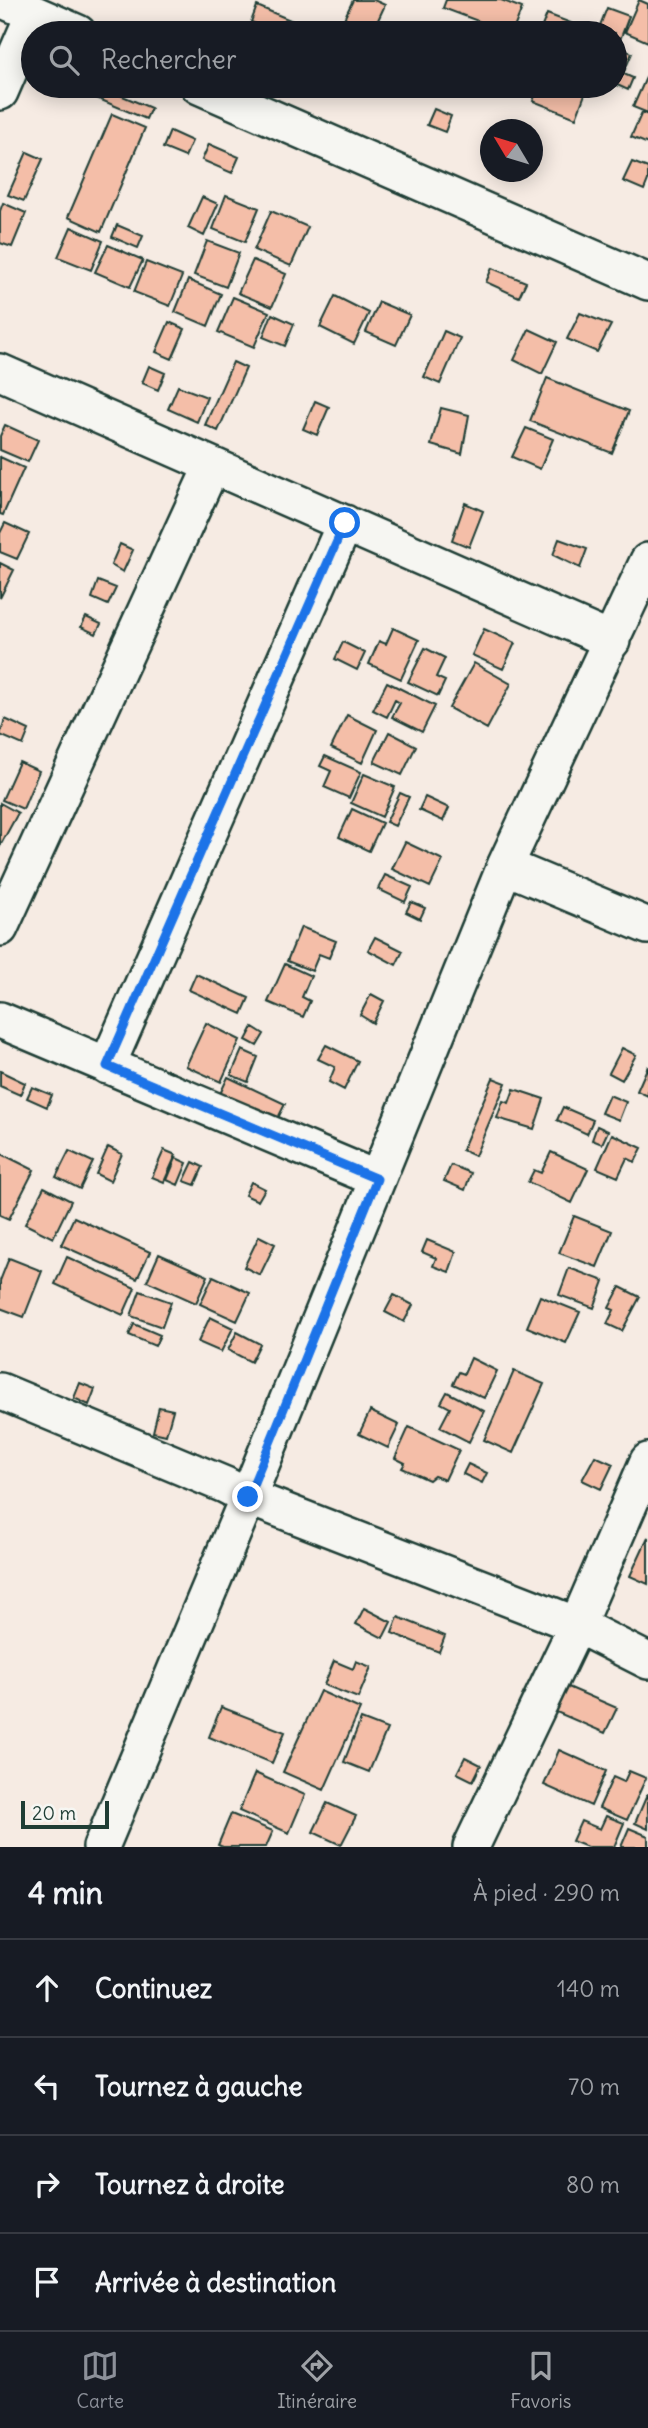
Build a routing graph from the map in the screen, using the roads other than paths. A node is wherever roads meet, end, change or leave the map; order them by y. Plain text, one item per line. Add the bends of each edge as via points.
1 (3, 0) edge
2 (34, 14) junction
3 (31, 21) edge
4 (50, 21) edge
5 (21, 44) edge
6 (0, 92) edge
7 (226, 98) edge
8 (648, 282) edge
9 (0, 372) edge
10 (212, 466) junction
11 (345, 523) junction
12 (648, 561) edge
13 (612, 641) junction
14 (505, 866) junction
15 (648, 926) edge
16 (0, 928) edge
17 (0, 1020) edge
18 (107, 1066) junction
19 (377, 1179) junction
20 (0, 1391) edge
21 (648, 1461) edge
22 (248, 1497) junction
23 (577, 1625) junction
24 (648, 1661) edge
25 (101, 1847) edge
26 (471, 1847) edge

1 - 2 street
2 - 3 street
2 - 4 street
5 - 6 street
7 - 8 street
9 - 10 street
10 - 11 street
10 - 16 street
11 - 13 street
11 - 18 street
12 - 13 street
13 - 14 street
14 - 15 street
14 - 19 street
17 - 18 street
18 - 19 street
19 - 22 street
20 - 22 street
21 - 23 street
22 - 23 street
22 - 25 street
23 - 24 street
23 - 26 street

